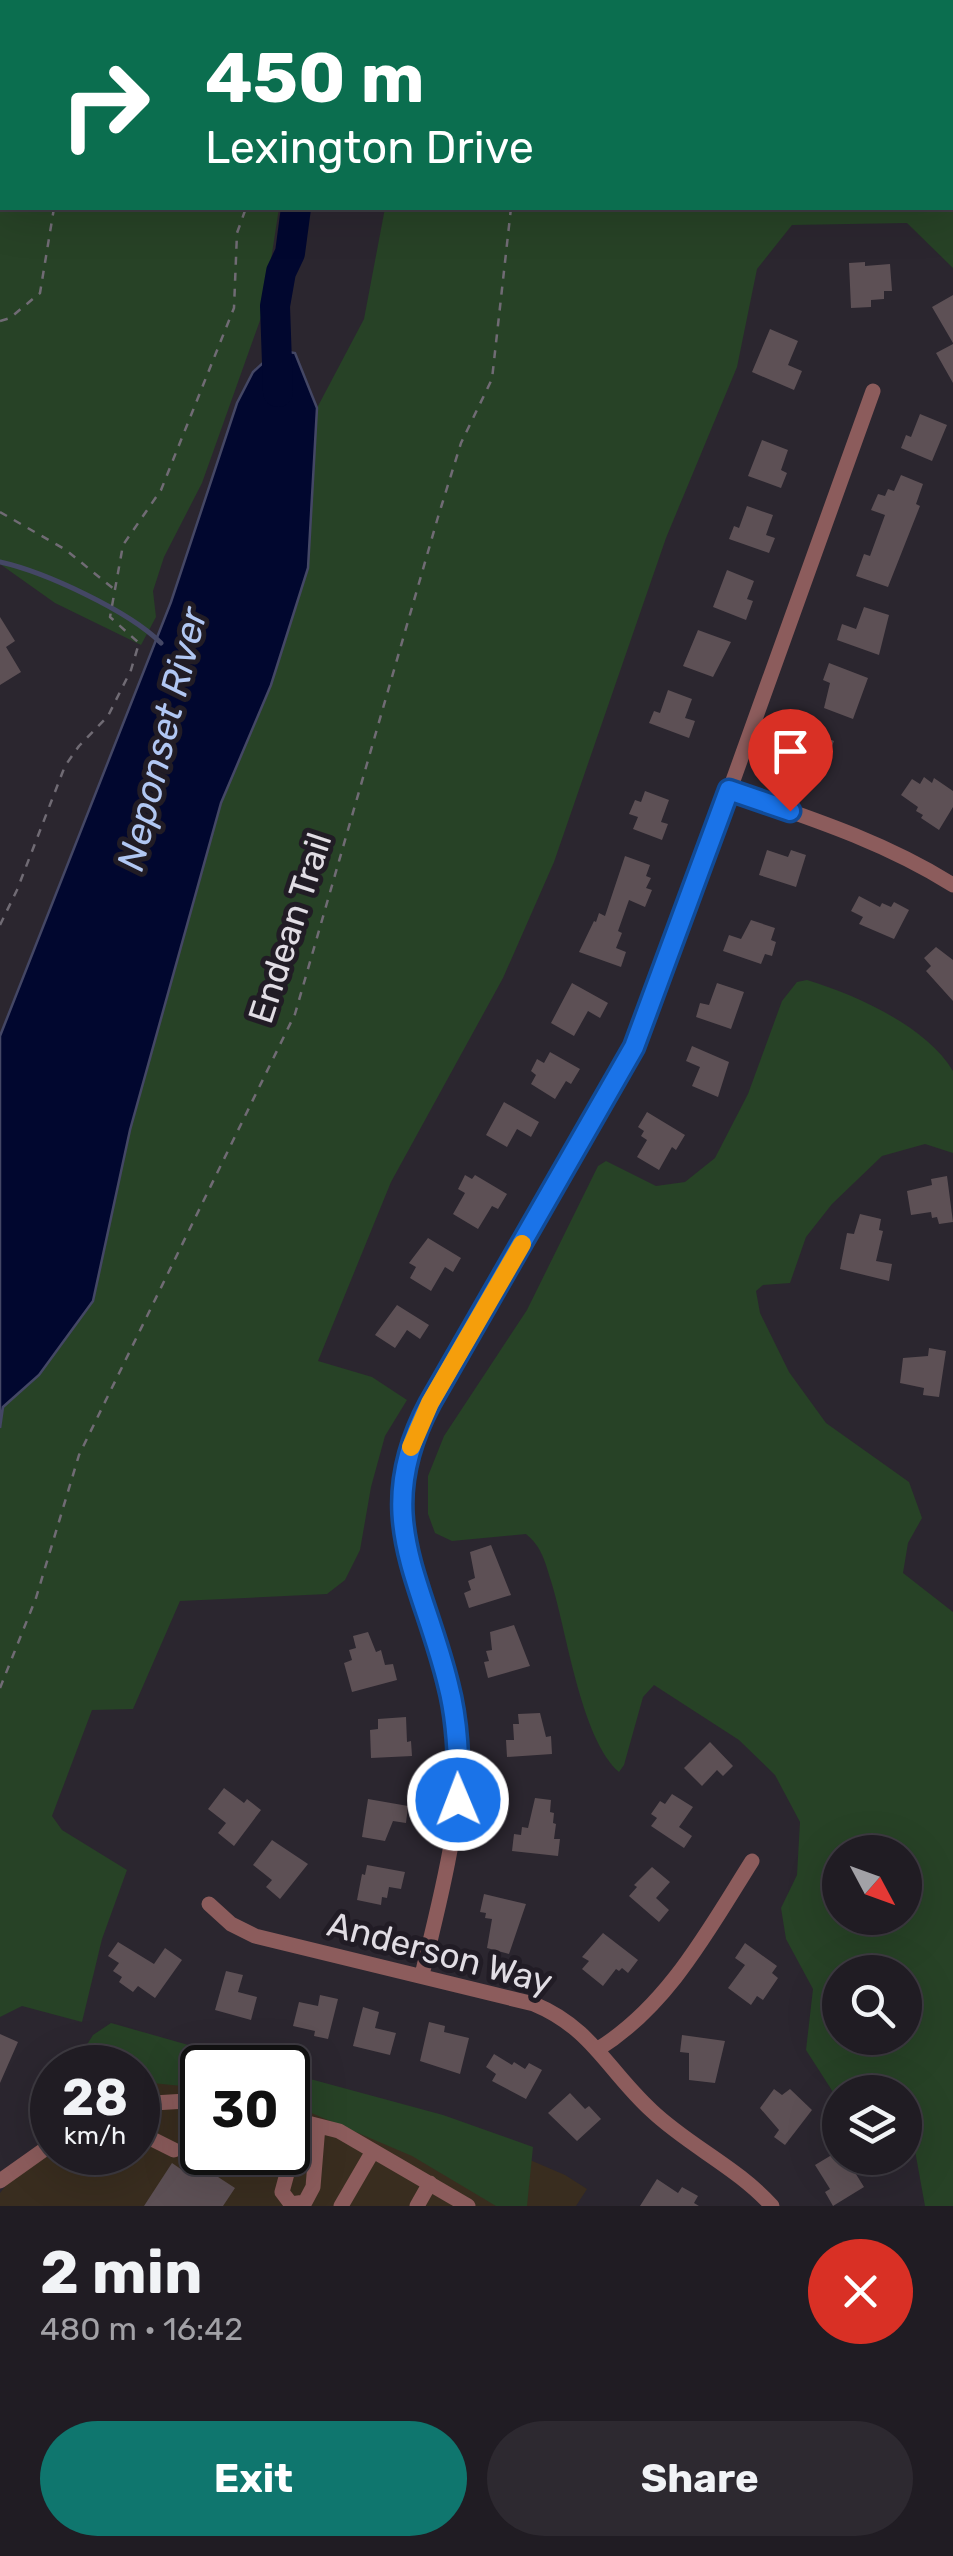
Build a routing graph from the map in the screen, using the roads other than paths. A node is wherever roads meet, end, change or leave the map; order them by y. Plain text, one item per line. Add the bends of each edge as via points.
1 (873, 390) dead end
2 (729, 790) junction
3 (953, 886) edge
4 (752, 1861) dead end
5 (209, 1904) dead end
6 (422, 1975) junction
7 (598, 2049) junction
8 (310, 2124) edge
9 (318, 2126) junction
10 (160, 2143) edge
11 (174, 2150) dead end
12 (373, 2151) junction
13 (30, 2160) edge
14 (285, 2175) edge
15 (0, 2181) edge
16 (430, 2184) junction
17 (341, 2206) edge
18 (417, 2206) edge
19 (468, 2206) edge
20 (772, 2206) edge

1 - 2 street
2 - 3 street via 851,832
2 - 6 street via 634,1047 425,1412 407,1460 404,1542 450,1689 458,1762 454,1836
4 - 7 street via 664,1992
5 - 6 street, Anderson Way via 255,1936
6 - 7 street, Anderson Way via 547,2009
7 - 20 street, Anderson Way via 654,2114
8 - 9 street
9 - 12 street
9 - 14 street via 306,2202 292,2204 282,2192
10 - 11 street
12 - 16 street
12 - 17 street
13 - 15 street
16 - 18 street
16 - 19 street

